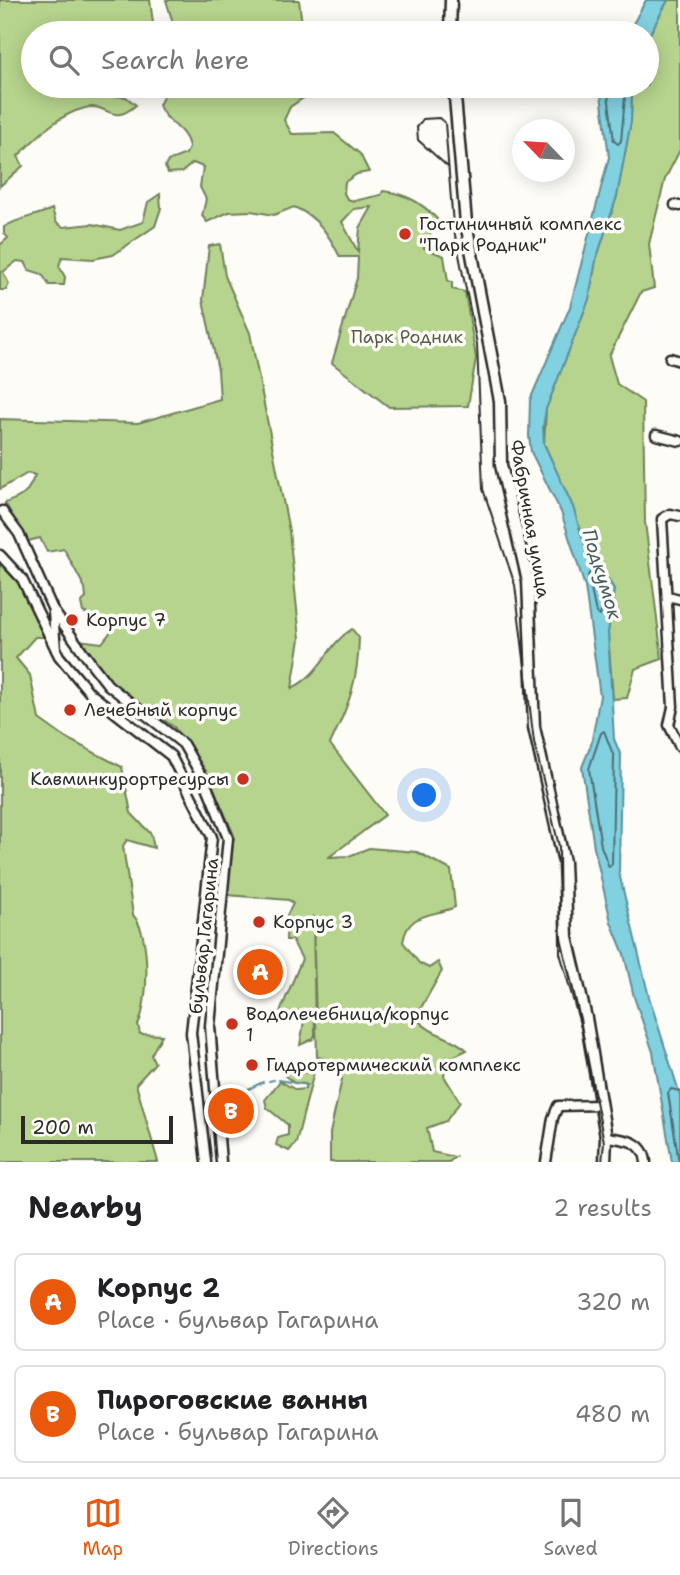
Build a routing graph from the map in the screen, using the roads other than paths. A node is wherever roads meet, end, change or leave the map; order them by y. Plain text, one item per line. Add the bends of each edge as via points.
1 (451, 0) edge
2 (450, 21) edge
3 (455, 98) edge
4 (670, 358) dead end
5 (680, 361) edge
6 (656, 435) dead end
7 (680, 441) edge
8 (2, 511) dead end
9 (680, 516) edge
10 (0, 555) edge
11 (667, 596) junction
12 (680, 599) edge
13 (53, 610) junction
14 (56, 650) junction
15 (675, 672) edge
16 (680, 747) edge
17 (601, 1105) junction
18 (606, 1137) junction
19 (206, 1162) edge
20 (221, 1162) edge
21 (547, 1162) edge
22 (605, 1162) edge
23 (646, 1162) edge

1 - 2 main road
3 - 17 main road, Фабричная улица via 466,223 500,401 501,465 528,580 534,727 564,862 571,958
4 - 5 street
6 - 7 street
8 - 13 street, бульвар Гагарина via 19,534
9 - 11 street via 670,514 662,519
10 - 14 street, бульвар Гагарина via 22,579
11 - 12 street
11 - 15 street
13 - 14 street, бульвар Гагарина
13 - 20 street, бульвар Гагарина via 108,685 183,744 228,838 211,1026
14 - 19 street, бульвар Гагарина via 95,698 167,750 212,837 191,1033
15 - 16 street via 669,725
17 - 18 main road, Фабричная улица
17 - 21 street via 558,1106
18 - 22 main road, Фабричная улица
18 - 23 street via 638,1144 645,1150

